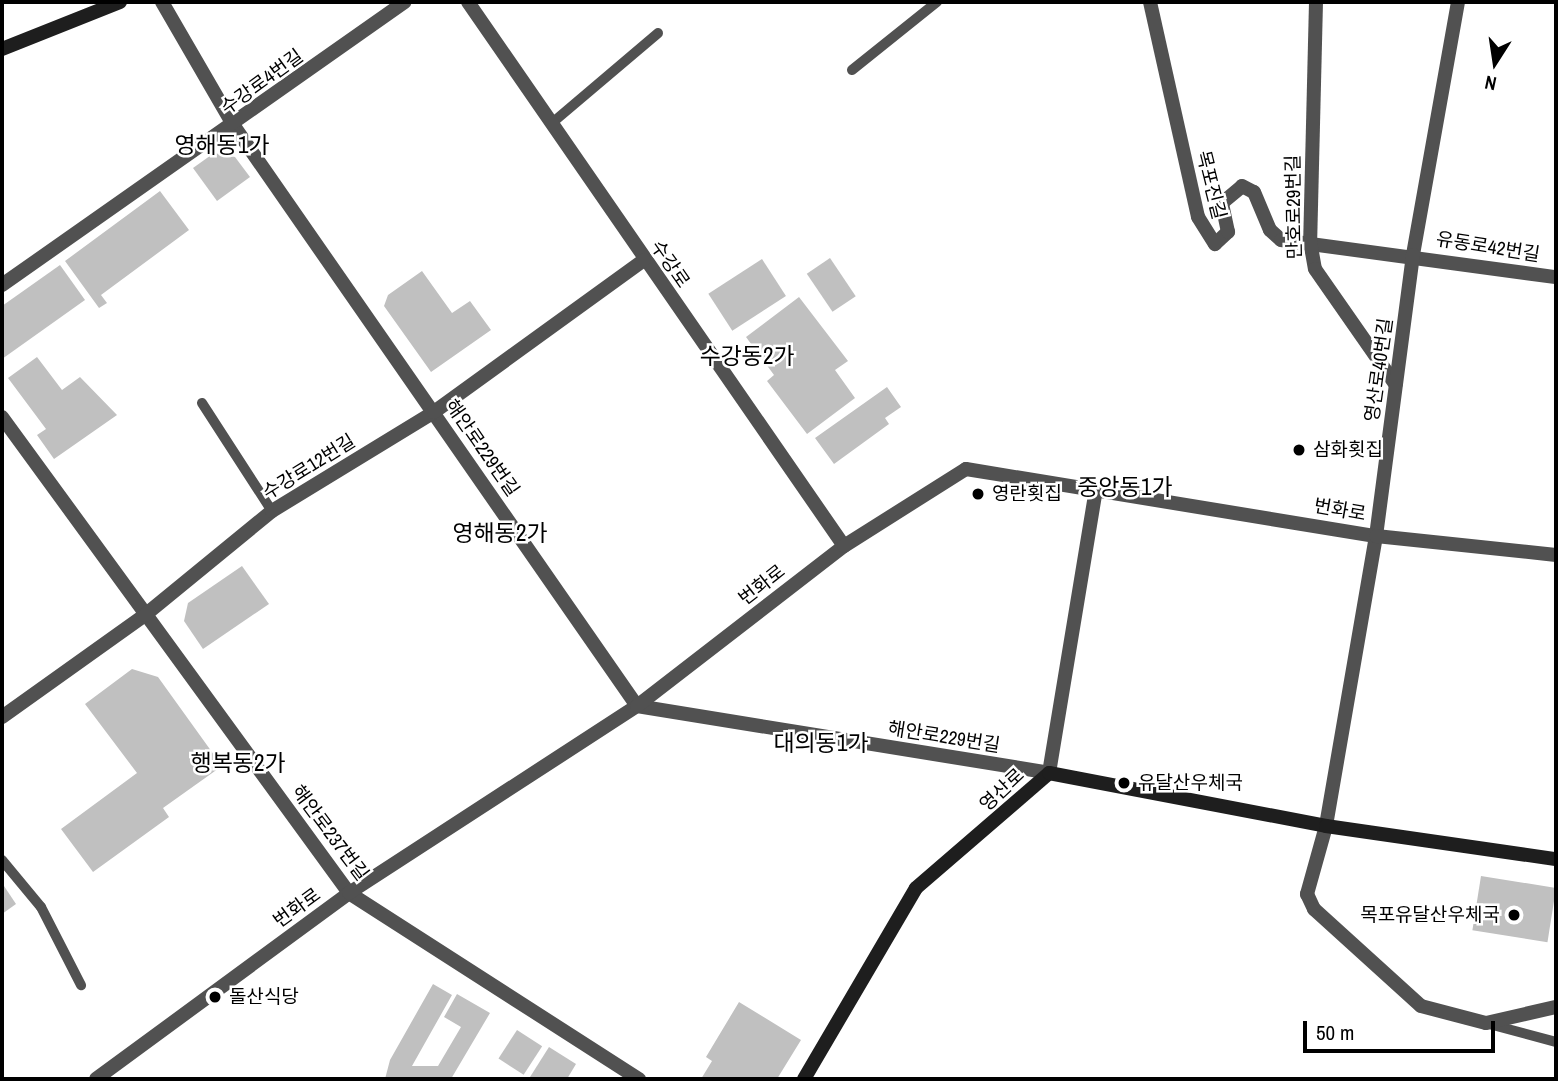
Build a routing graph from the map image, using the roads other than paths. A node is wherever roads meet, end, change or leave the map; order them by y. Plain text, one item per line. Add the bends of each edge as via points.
1 (120, 2) edge
2 (162, 2) edge
3 (404, 2) edge
4 (468, 2) edge
5 (937, 2) edge
6 (1150, 2) edge
7 (1316, 2) edge
8 (1458, 2) edge
9 (658, 33) dead end
10 (2, 49) edge
11 (852, 70) dead end
12 (552, 123) junction
13 (234, 126) junction
14 (1311, 241) junction
15 (1413, 255) junction
16 (644, 260) junction
17 (1556, 277) edge
18 (2, 285) edge
19 (1396, 386) junction
20 (202, 403) dead end
21 (434, 412) junction
22 (2, 417) edge
23 (1096, 488) junction
24 (272, 511) junction
25 (1376, 536) junction
26 (844, 546) junction
27 (1556, 555) edge
28 (145, 615) junction
29 (637, 706) junction
30 (2, 717) edge
31 (1049, 773) junction
32 (1326, 826) junction
33 (1556, 859) edge
34 (2, 860) edge
35 (349, 894) junction
36 (81, 985) dead end
37 (1556, 1007) edge
38 (1486, 1023) junction
39 (1556, 1042) edge
40 (96, 1079) edge
41 (639, 1079) edge
42 (804, 1079) edge

1 - 10 street
2 - 13 street, 해안로229번길
3 - 13 street, 수강로4번길
4 - 12 street, 수강로
5 - 11 lane
6 - 14 street, 목포진길 via 1162,73 1203,234 1221,242 1228,232 1222,203 1242,186 1254,192 1270,230 1282,240
7 - 14 street, 만호로29번길
8 - 15 street, 영산로40번길
9 - 12 lane
12 - 16 street, 수강로
13 - 18 street, 수강로4번길
13 - 21 street, 해안로229번길
14 - 15 street, 유동로42번길
14 - 19 street, 만호로29번길 via 1315,270
15 - 17 street, 유동로42번길
15 - 19 street, 영산로40번길
16 - 21 street, 수강로12번길
16 - 26 street, 수강로
19 - 25 street, 영산로40번길
20 - 24 lane
21 - 24 street, 수강로12번길
21 - 29 street, 해안로229번길
22 - 28 street, 해안로237번길
23 - 25 street, 번화로
23 - 26 street, 번화로 via 966,469
23 - 31 street
24 - 28 street, 수강로12번길
25 - 27 street, 번화로
25 - 32 street, 영산로40번길
26 - 29 street, 번화로
28 - 30 street, 수강로12번길
28 - 35 street, 해안로237번길
29 - 31 street, 해안로229번길
29 - 35 street, 번화로
31 - 32 street, 영산로
31 - 42 street, 영산로 via 916,888
32 - 33 street, 영산로
32 - 38 street, 영산로40번길 via 1307,894 1314,909 1421,1006
34 - 36 lane via 41,908
35 - 40 street, 번화로
35 - 41 street, 해안로237번길
37 - 38 street
38 - 39 lane

